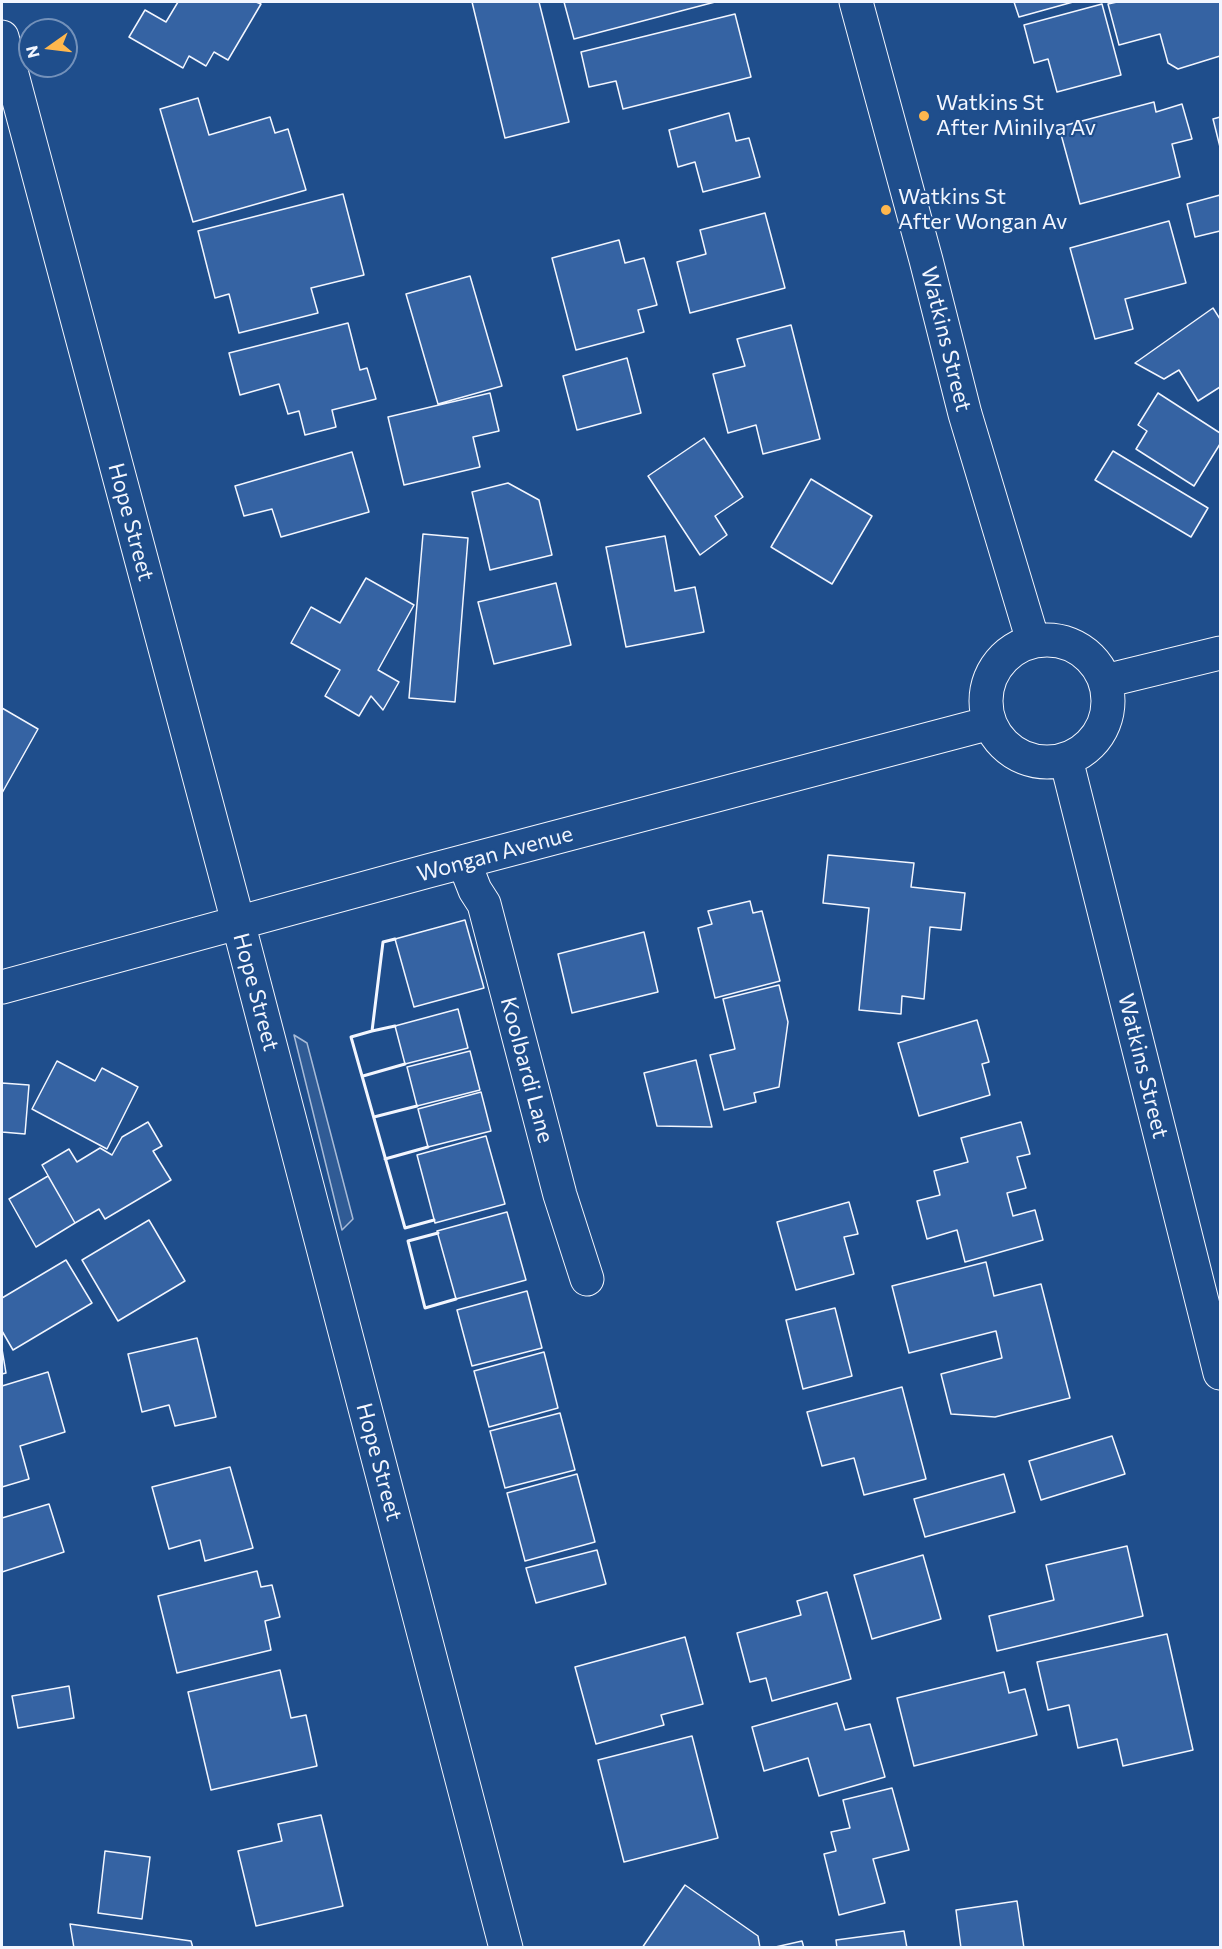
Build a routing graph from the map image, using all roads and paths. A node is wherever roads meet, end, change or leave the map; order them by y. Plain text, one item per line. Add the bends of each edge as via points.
1 (856, 2) edge
2 (2, 38) edge
3 (1032, 641) junction
4 (1221, 653) edge
5 (1105, 681) junction
6 (990, 723) junction
7 (1066, 759) junction
8 (464, 862) junction
9 (238, 922) junction
10 (2, 987) edge
11 (587, 1279) dead end
12 (1221, 1373) edge
13 (506, 1947) edge

1 - 3 street, Watkins Street via 965,414
2 - 9 street, Hope Street
3 - 5 street via 1051,639 1068,643 1084,652
3 - 6 street via 1014,649 999,663 989,682 986,702
4 - 5 street
5 - 7 street via 1105,720 1083,750
6 - 7 street via 999,739 1013,751 1048,762
6 - 8 street, Wongan Avenue
7 - 12 street, Watkins Street
8 - 9 street, Wongan Avenue
8 - 11 street, Koolbardi Lane via 484,904 560,1195
9 - 10 street, Wongan Avenue
9 - 13 street, Hope Street

